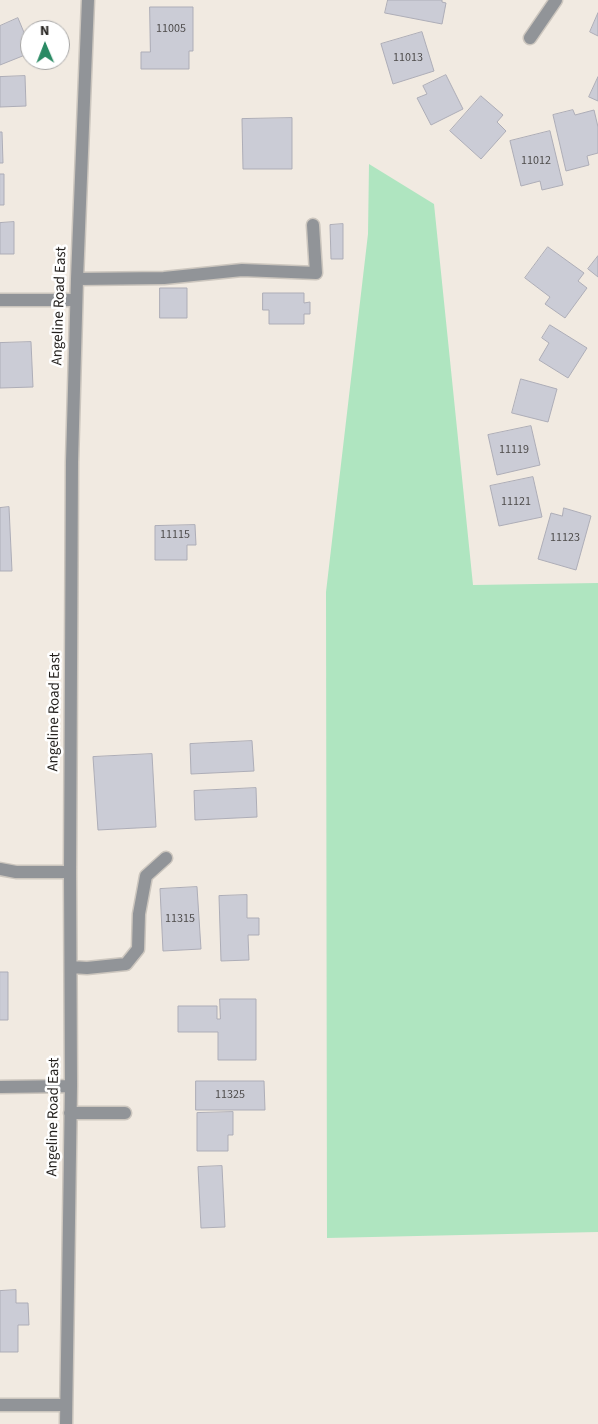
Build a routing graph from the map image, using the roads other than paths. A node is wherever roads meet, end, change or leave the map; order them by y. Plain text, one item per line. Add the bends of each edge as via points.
1 (88, 0) edge
2 (556, 0) edge
3 (530, 38) dead end
4 (313, 225) dead end
5 (77, 279) junction
6 (0, 300) edge
7 (76, 300) junction
8 (166, 858) dead end
9 (0, 869) edge
10 (70, 872) junction
11 (71, 967) junction
12 (71, 1086) junction
13 (0, 1087) edge
14 (70, 1113) junction
15 (125, 1113) dead end
16 (0, 1405) edge
17 (66, 1405) junction
18 (66, 1424) edge

1 - 5 street, Angeline Road East
2 - 3 street
4 - 5 street via 316,274 242,270 164,278
5 - 7 street, Angeline Road East
6 - 7 street
7 - 10 street, Angeline Road East
8 - 11 street via 146,876 139,914 138,949 126,964
9 - 10 street
10 - 11 street, Angeline Road East
11 - 12 street, Angeline Road East
12 - 13 street
12 - 14 street, Angeline Road East
14 - 15 street
14 - 17 street, Angeline Road East
16 - 17 street
17 - 18 street, Angeline Road East

